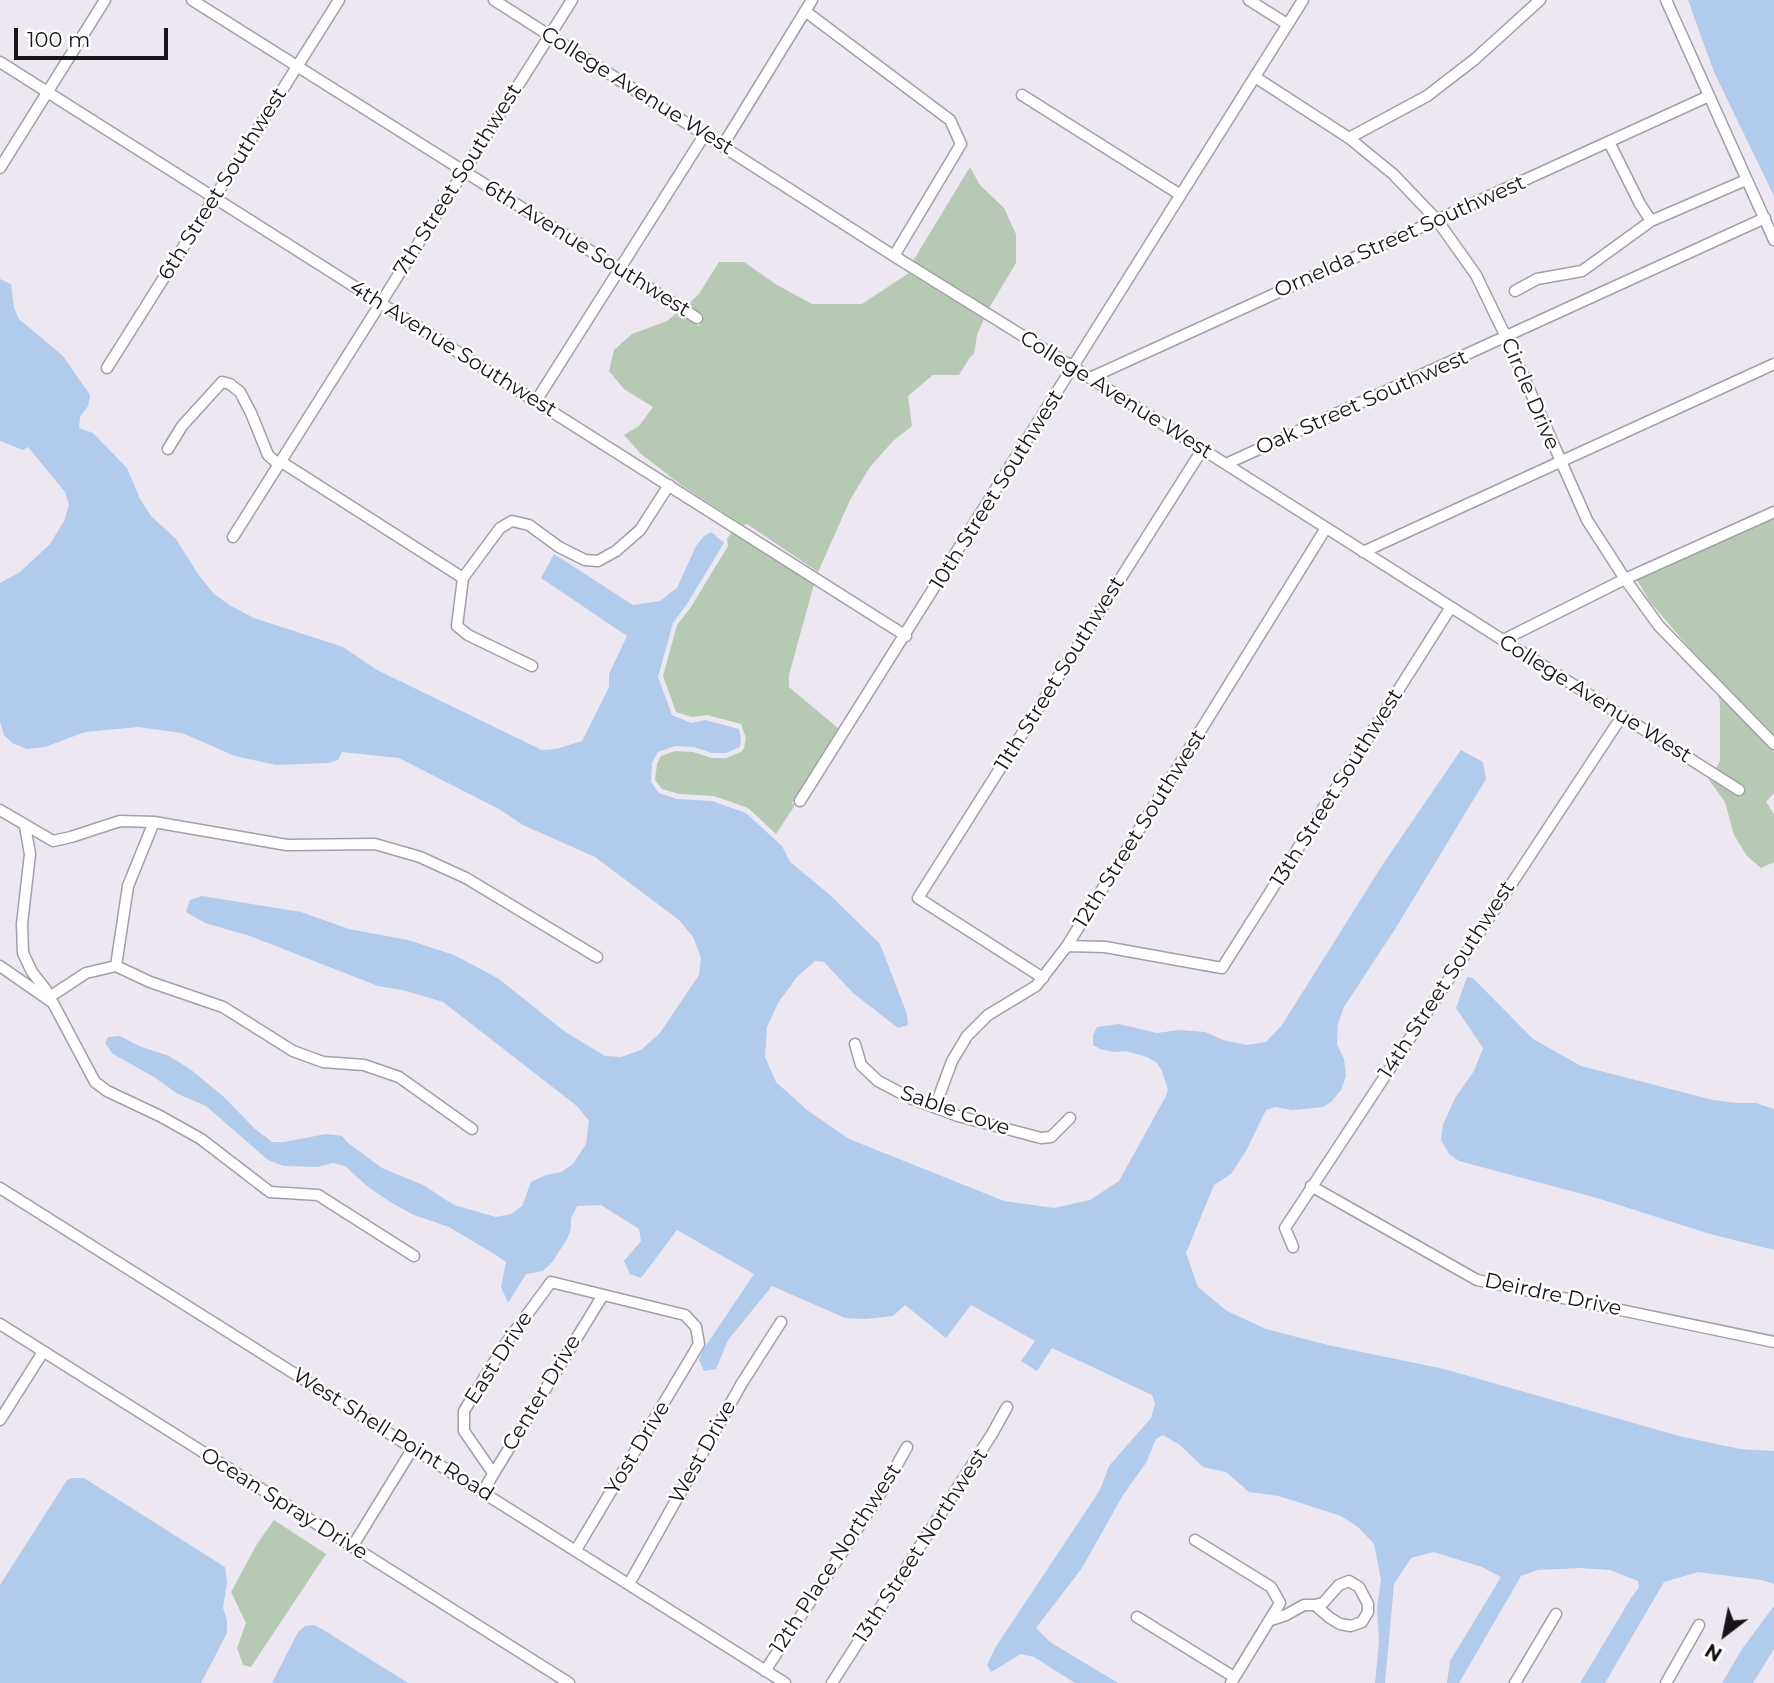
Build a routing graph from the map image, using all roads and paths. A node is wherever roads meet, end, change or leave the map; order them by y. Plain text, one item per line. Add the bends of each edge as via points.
1 (106, 0) edge
2 (192, 0) edge
3 (339, 0) edge
4 (494, 0) edge
5 (572, 0) edge
6 (812, 0) edge
7 (1250, 0) edge
8 (1303, 0) edge
9 (1540, 0) edge
10 (1666, 0) edge
11 (805, 11) junction
12 (1287, 24) junction
13 (550, 36) junction
14 (0, 62) edge
15 (297, 66) junction
16 (1255, 77) junction
17 (47, 92) junction
18 (1022, 95) dead end
19 (1709, 96) junction
20 (705, 134) junction
21 (1349, 138) junction
22 (1609, 142) junction
23 (723, 145) junction
24 (0, 168) edge
25 (464, 171) junction
26 (1746, 180) junction
27 (1180, 194) junction
28 (214, 198) junction
29 (1765, 218) junction
30 (1437, 220) junction
31 (1651, 221) junction
32 (1774, 240) edge
33 (894, 256) junction
34 (619, 269) junction
35 (1516, 291) dead end
36 (380, 303) junction
37 (697, 318) dead end
38 (1506, 337) junction
39 (1774, 364) edge
40 (1073, 367) junction
41 (107, 368) dead end
42 (1090, 378) junction
43 (536, 401) junction
44 (168, 449) dead end
45 (1202, 450) junction
46 (1560, 462) junction
47 (279, 463) junction
48 (1226, 464) junction
49 (669, 485) junction
50 (1774, 512) edge
51 (1326, 528) junction
52 (233, 537) dead end
53 (1363, 552) junction
54 (463, 578) junction
55 (1625, 579) junction
56 (1451, 607) junction
57 (906, 636) junction
58 (1503, 640) junction
59 (532, 666) dead end
60 (1622, 716) junction
61 (1774, 744) edge
62 (1739, 790) dead end
63 (800, 801) dead end
64 (0, 810) edge
65 (154, 822) junction
66 (25, 826) junction
67 (1067, 946) junction
68 (597, 957) dead end
69 (0, 966) edge
70 (116, 966) junction
71 (1043, 978) junction
72 (48, 998) junction
73 (855, 1044) dead end
74 (935, 1107) junction
75 (1070, 1118) dead end
76 (472, 1129) dead end
77 (1311, 1186) junction
78 (0, 1188) edge
79 (1293, 1247) dead end
80 (414, 1256) dead end
81 (603, 1295) junction
82 (780, 1322) dead end
83 (0, 1324) edge
84 (1774, 1342) edge
85 (43, 1352) junction
86 (1007, 1407) dead end
87 (0, 1419) edge
88 (907, 1447) dead end
89 (413, 1448) junction
90 (494, 1473) junction
91 (483, 1491) junction
92 (1195, 1540) dead end
93 (352, 1547) junction
94 (576, 1550) junction
95 (629, 1584) junction
96 (1315, 1605) junction
97 (1556, 1614) dead end
98 (1137, 1617) dead end
99 (1271, 1620) junction
100 (1699, 1625) dead end
101 (765, 1671) junction
102 (1232, 1680) edge
103 (569, 1683) edge
104 (785, 1683) edge
105 (832, 1683) edge
106 (1515, 1683) edge
107 (1666, 1683) edge

1 - 17 street
2 - 15 street, 6th Avenue Southwest
3 - 15 street, 6th Street Southwest
4 - 13 street, College Avenue West
5 - 13 street, 7th Street Southwest
6 - 11 street
7 - 12 street
8 - 12 street, 10th Street Southwest
9 - 21 street via 1427,96
10 - 19 street
11 - 23 street
11 - 33 street via 950,120 961,144
12 - 16 street, 10th Street Southwest
13 - 20 street, College Avenue West
13 - 25 street, 7th Street Southwest
14 - 17 street, 4th Avenue Southwest
15 - 25 street, 6th Avenue Southwest
15 - 28 street, 6th Street Southwest
16 - 21 street, Circle Drive
16 - 27 street, 10th Street Southwest
17 - 24 street
17 - 28 street, 4th Avenue Southwest
18 - 27 street
19 - 22 street, Ornelda Street Southwest
19 - 26 street
20 - 23 street, College Avenue West
20 - 34 street
21 - 30 street, Circle Drive via 1393,174
22 - 30 street, Ornelda Street Southwest
22 - 31 street
23 - 33 street, College Avenue West
25 - 34 street, 6th Avenue Southwest
25 - 36 street, 7th Street Southwest
26 - 29 street
26 - 31 street
27 - 40 street, 10th Street Southwest
28 - 36 street, 4th Avenue Southwest
28 - 41 street, 6th Street Southwest
29 - 32 street
29 - 38 street, Oak Street Southwest
30 - 38 street, Circle Drive via 1476,275
30 - 42 street, Ornelda Street Southwest
31 - 35 street via 1582,271 1537,279
33 - 40 street, College Avenue West
34 - 37 street, 6th Avenue Southwest
34 - 43 street
36 - 43 street, 4th Avenue Southwest
36 - 47 street, 7th Street Southwest
38 - 46 street, Circle Drive
38 - 48 street, Oak Street Southwest
39 - 46 street
40 - 42 street, College Avenue West
40 - 57 street, 10th Street Southwest
42 - 45 street, College Avenue West
43 - 49 street, 4th Avenue Southwest
44 - 47 street via 182,426 222,382 230,383 251,413 268,455
45 - 48 street, College Avenue West
45 - 71 street, 11th Street Southwest via 918,898
46 - 53 street
46 - 55 street, Circle Drive via 1587,520
47 - 52 street, 7th Street Southwest
47 - 54 street
48 - 51 street, College Avenue West
49 - 54 street via 640,530 598,561 585,560 529,525 512,521 500,528
49 - 57 street, 4th Avenue Southwest
50 - 55 street
51 - 53 street, College Avenue West
51 - 67 street, 12th Street Southwest
53 - 56 street, College Avenue West
54 - 59 street via 457,626
55 - 58 street
55 - 61 street, Circle Drive via 1659,626
56 - 58 street, College Avenue West
56 - 67 street, 13th Street Southwest via 1222,968 1105,947
57 - 63 street, 10th Street Southwest
58 - 60 street, College Avenue West
60 - 62 street, College Avenue West
60 - 77 street, 14th Street Southwest
64 - 66 street
65 - 66 street via 120,821 53,841
65 - 68 street via 287,845 375,844 420,857 466,878
65 - 70 street via 128,886
66 - 72 street via 30,854 23,953
67 - 71 street, 12th Street Southwest
69 - 72 street
70 - 72 street via 86,973
70 - 76 street via 223,1007 293,1051 323,1062 364,1065 399,1077
71 - 74 street, 12th Street Southwest via 988,1015 967,1036
72 - 80 street via 95,1082 107,1091 201,1139 270,1192 318,1195
73 - 74 street, Sable Cove via 861,1065 878,1081
74 - 75 street, Sable Cove via 1041,1138 1051,1137
77 - 79 street, 14th Street Southwest via 1285,1228
77 - 84 street, Deirdre Drive via 1477,1280
78 - 89 street, West Shell Point Road
81 - 90 street, Center Drive
81 - 90 street, East Drive via 551,1282 464,1411 464,1431
81 - 94 street, Yost Drive via 685,1315 696,1327 699,1344
82 - 95 street, West Drive
83 - 85 street, Ocean Spray Drive
85 - 87 street
85 - 93 street, Ocean Spray Drive
86 - 105 street, 13th Street Northwest
88 - 101 street, 12th Place Northwest
89 - 91 street, West Shell Point Road
89 - 93 street
90 - 91 street, Center Drive
91 - 94 street, West Shell Point Road
92 - 99 street via 1271,1587 1280,1603
93 - 103 street, Ocean Spray Drive
94 - 95 street, West Shell Point Road
95 - 101 street, West Shell Point Road
96 - 96 street via 1349,1581 1359,1587 1368,1612 1362,1622 1350,1626
96 - 99 street via 1304,1605
97 - 106 street
98 - 102 street
99 - 102 street
100 - 107 street
101 - 104 street, West Shell Point Road

